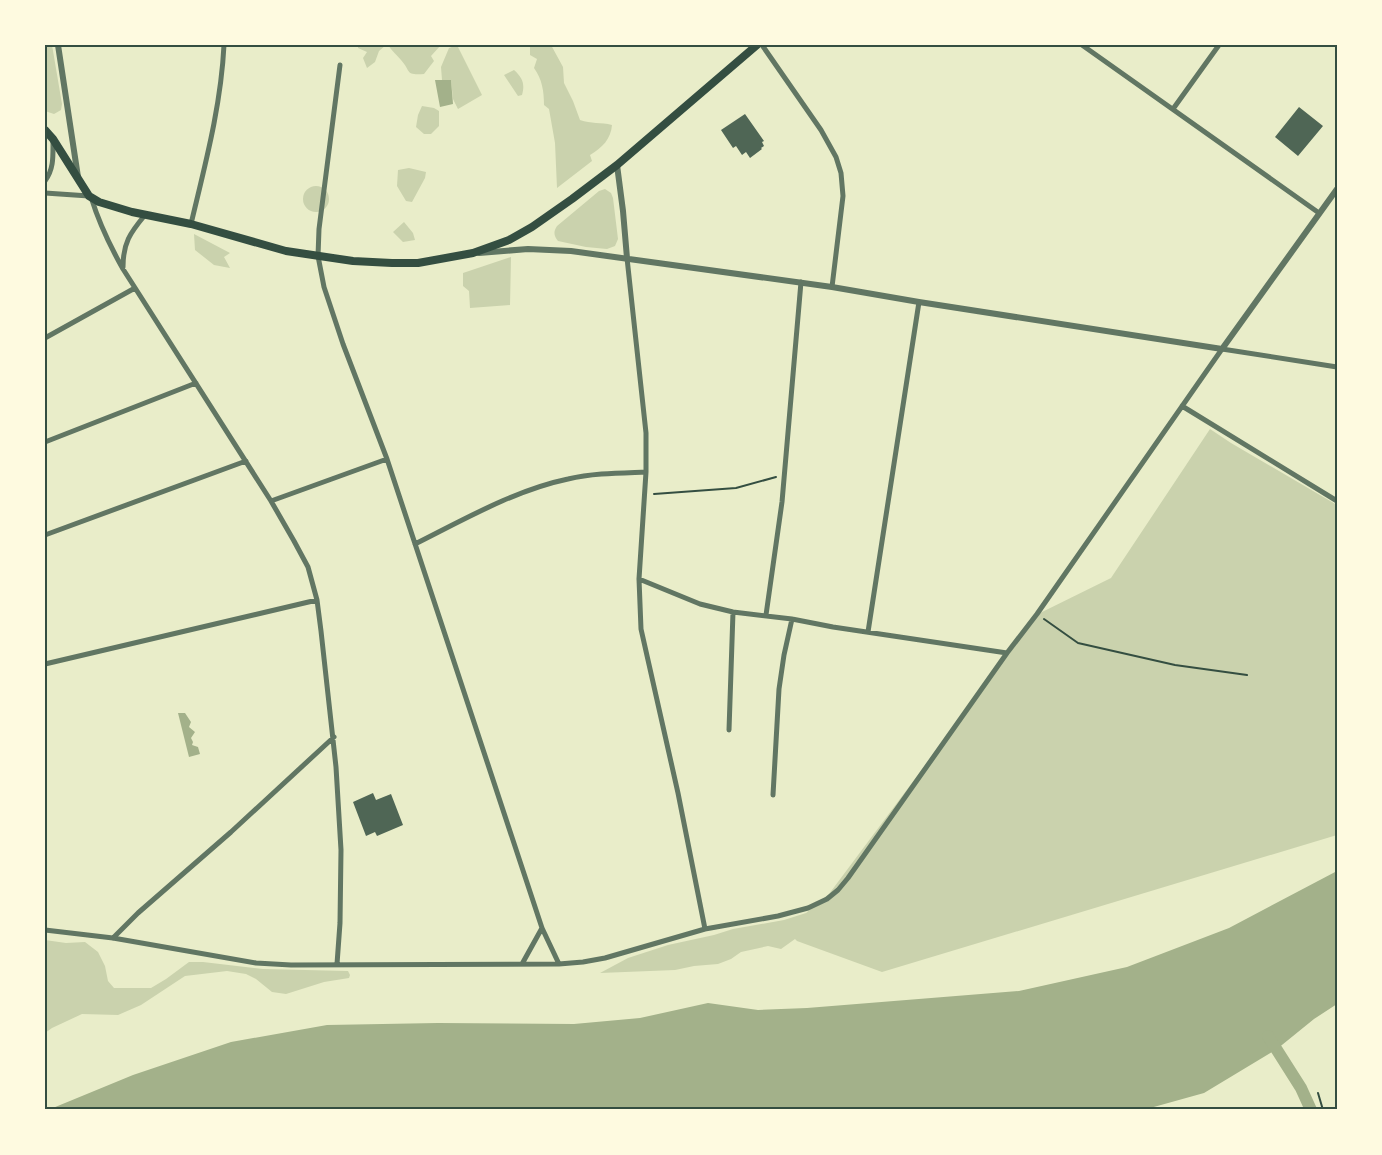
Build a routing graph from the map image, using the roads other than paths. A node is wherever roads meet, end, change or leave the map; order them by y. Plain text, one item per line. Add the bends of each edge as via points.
1 (58, 45) edge
2 (224, 45) edge
3 (757, 45) edge
4 (762, 45) edge
5 (1082, 45) edge
6 (1219, 45) edge
7 (340, 65) dead end
8 (1173, 109) junction
9 (45, 130) edge
10 (53, 139) junction
11 (616, 165) junction
12 (45, 181) edge
13 (79, 181) junction
14 (1337, 189) edge
15 (45, 193) edge
16 (90, 197) junction
17 (1319, 213) junction
18 (146, 215) junction
19 (191, 224) junction
20 (473, 253) junction
21 (318, 256) junction
22 (627, 258) junction
23 (123, 269) junction
24 (801, 282) junction
25 (832, 287) junction
26 (135, 288) junction
27 (919, 302) junction
28 (45, 338) edge
29 (1222, 349) junction
30 (1337, 367) edge
31 (196, 383) junction
32 (1182, 406) junction
33 (45, 442) edge
34 (387, 459) junction
35 (246, 461) junction
36 (646, 472) junction
37 (271, 501) junction
38 (1337, 501) edge
39 (45, 535) edge
40 (415, 544) junction
41 (639, 579) junction
42 (317, 600) junction
43 (733, 612) junction
44 (766, 615) junction
45 (792, 619) junction
46 (868, 632) junction
47 (1008, 653) junction
48 (45, 664) edge
49 (729, 730) dead end
50 (334, 736) junction
51 (773, 795) dead end
52 (542, 928) junction
53 (705, 929) junction
54 (45, 930) edge
55 (113, 938) junction
56 (337, 964) junction
57 (522, 964) junction
58 (559, 964) junction

1 - 13 street
2 - 19 street via 217,111
3 - 11 main road
4 - 25 street via 821,130 841,173 843,196
5 - 8 street
6 - 8 street
7 - 21 street
8 - 17 street
9 - 10 main road
10 - 12 street via 53,163
10 - 13 main road
11 - 20 main road via 532,227
11 - 22 street
13 - 16 main road
14 - 17 street
15 - 16 street
16 - 18 main road
16 - 23 street
17 - 29 street
18 - 19 main road
18 - 23 street via 126,242
19 - 21 main road
20 - 21 main road via 418,263
20 - 22 street via 528,249
21 - 34 street via 324,287
22 - 24 street
22 - 36 street via 646,433
23 - 26 street
24 - 25 street
24 - 44 street via 782,502
25 - 27 street
26 - 28 street
26 - 31 street
27 - 29 street
27 - 46 street
29 - 30 street
29 - 32 street
31 - 33 street
31 - 35 street
32 - 38 street
32 - 47 street
34 - 37 street
34 - 40 street
35 - 37 street
35 - 39 street
36 - 40 street via 557,482 525,492
36 - 41 street
37 - 42 street via 308,567
40 - 52 street
41 - 43 street via 700,604
41 - 53 street via 641,629
42 - 48 street
42 - 50 street
43 - 44 street
43 - 49 street
44 - 45 street
45 - 46 street
45 - 51 street via 779,688
46 - 47 street
47 - 53 street via 838,890 808,908
50 - 55 street
50 - 56 street via 341,850
52 - 57 street
52 - 58 street
53 - 58 street via 605,958
54 - 55 street
55 - 56 street via 255,963
56 - 57 street
57 - 58 street

